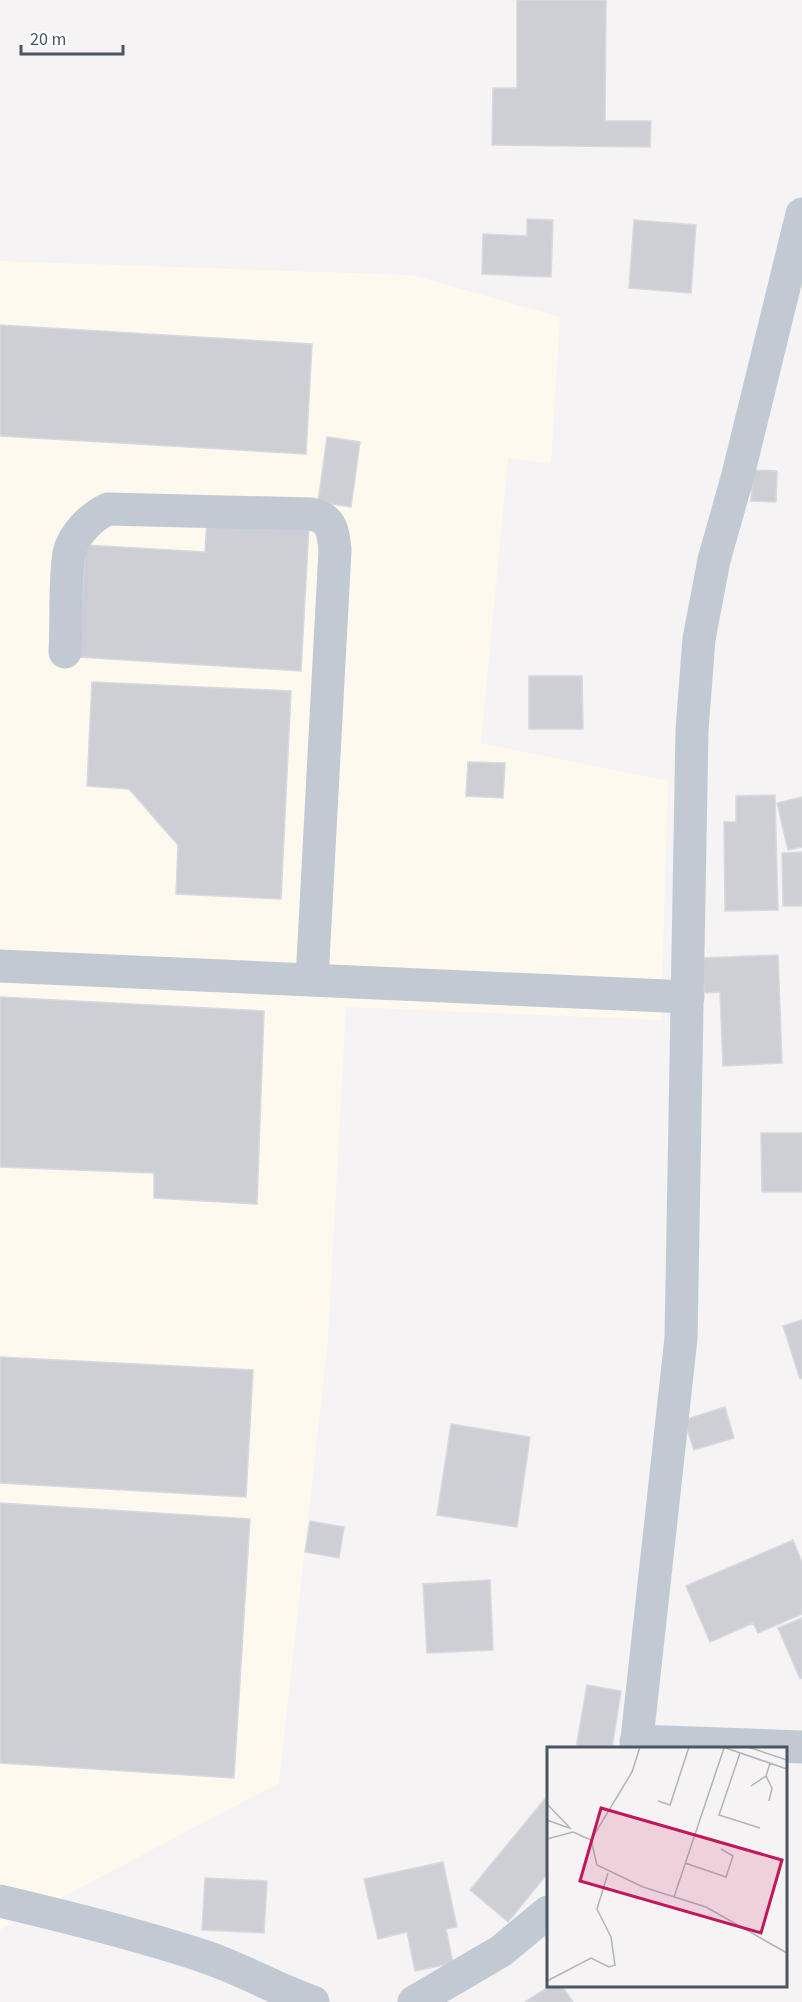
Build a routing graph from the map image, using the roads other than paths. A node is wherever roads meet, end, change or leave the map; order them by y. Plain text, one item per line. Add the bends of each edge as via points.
1 (802, 214) edge
2 (65, 652) dead end
3 (0, 966) edge
4 (312, 980) junction
5 (688, 997) junction
6 (636, 1745) edge
7 (747, 1747) edge
8 (787, 1748) edge
9 (802, 1748) edge
10 (0, 1901) edge
11 (547, 1914) edge
12 (313, 2002) edge
13 (414, 2002) edge

1 - 5 street via 714,560 699,639 692,729
2 - 4 street via 69,551 85,525 99,513 108,509 311,514 323,516 330,523 335,550
3 - 4 street
4 - 5 street
5 - 6 street via 681,1338
6 - 7 street
8 - 9 street
10 - 12 street via 206,1957
11 - 13 street via 501,1951

